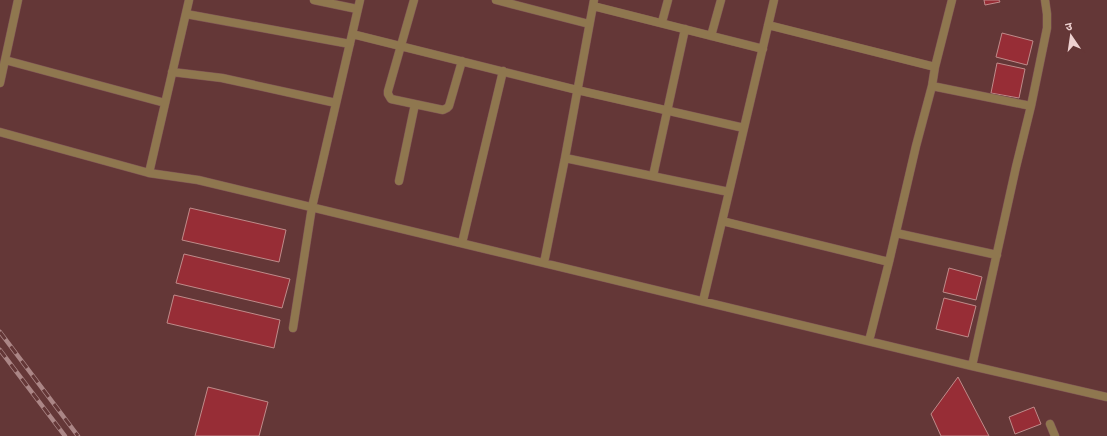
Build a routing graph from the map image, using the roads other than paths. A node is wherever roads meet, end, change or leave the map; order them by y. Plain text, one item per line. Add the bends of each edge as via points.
1 (18, 0) edge
2 (190, 0) edge
3 (314, 0) edge
4 (360, 0) edge
5 (414, 0) edge
6 (496, 0) edge
7 (668, 0) edge
8 (721, 0) edge
9 (774, 0) edge
10 (952, 0) edge
11 (1045, 0) edge
12 (594, 3) edge
13 (357, 10) junction
14 (186, 14) junction
15 (662, 22) junction
16 (589, 24) junction
17 (768, 25) junction
18 (685, 29) junction
19 (352, 34) junction
20 (711, 36) junction
21 (350, 44) junction
22 (400, 46) junction
23 (763, 49) junction
24 (5, 60) junction
25 (462, 61) junction
26 (935, 67) junction
27 (172, 72) junction
28 (503, 72) junction
29 (0, 83) edge
30 (932, 86) junction
31 (577, 90) junction
32 (165, 103) junction
33 (336, 103) junction
34 (415, 104) junction
35 (1031, 106) junction
36 (667, 110) junction
37 (744, 128) junction
38 (0, 132) edge
39 (565, 158) junction
40 (148, 173) junction
41 (653, 176) junction
42 (399, 181) dead end
43 (729, 192) junction
44 (312, 207) junction
45 (722, 221) junction
46 (896, 232) junction
47 (462, 243) junction
48 (997, 255) junction
49 (889, 262) junction
50 (544, 263) junction
51 (703, 301) junction
52 (293, 328) dead end
53 (869, 341) junction
54 (972, 366) junction
55 (1107, 396) edge
56 (1050, 424) dead end
57 (1055, 436) edge

1 - 24 street
2 - 14 street
3 - 13 street
4 - 13 street
5 - 22 street
6 - 16 street
7 - 15 street
8 - 20 street
9 - 17 street
10 - 26 street
11 - 35 street via 1047,28
12 - 15 street
12 - 16 street
13 - 19 street
14 - 21 street
14 - 27 street
15 - 18 street
16 - 31 street
17 - 23 street
17 - 26 street
18 - 20 street
18 - 36 street
19 - 21 street
19 - 22 street
20 - 23 street
21 - 33 street
22 - 25 street
22 - 34 street via 388,94 391,99
23 - 37 street
24 - 29 street
24 - 32 street
25 - 28 street
25 - 34 street via 447,108 443,110
26 - 30 street
27 - 32 street
27 - 33 street via 222,78
28 - 31 street
28 - 47 street
30 - 35 street
30 - 46 street
31 - 36 street
31 - 39 street
32 - 40 street
33 - 44 street
34 - 42 street
35 - 48 street
36 - 37 street
36 - 41 street
37 - 43 street
38 - 40 street
39 - 41 street
39 - 50 street
40 - 44 street via 198,180
41 - 43 street
43 - 45 street
44 - 47 street
44 - 52 street
45 - 49 street
45 - 51 street
46 - 48 street
46 - 49 street
47 - 50 street
48 - 54 street
49 - 53 street
50 - 51 street
51 - 53 street
53 - 54 street
54 - 55 street
56 - 57 street

